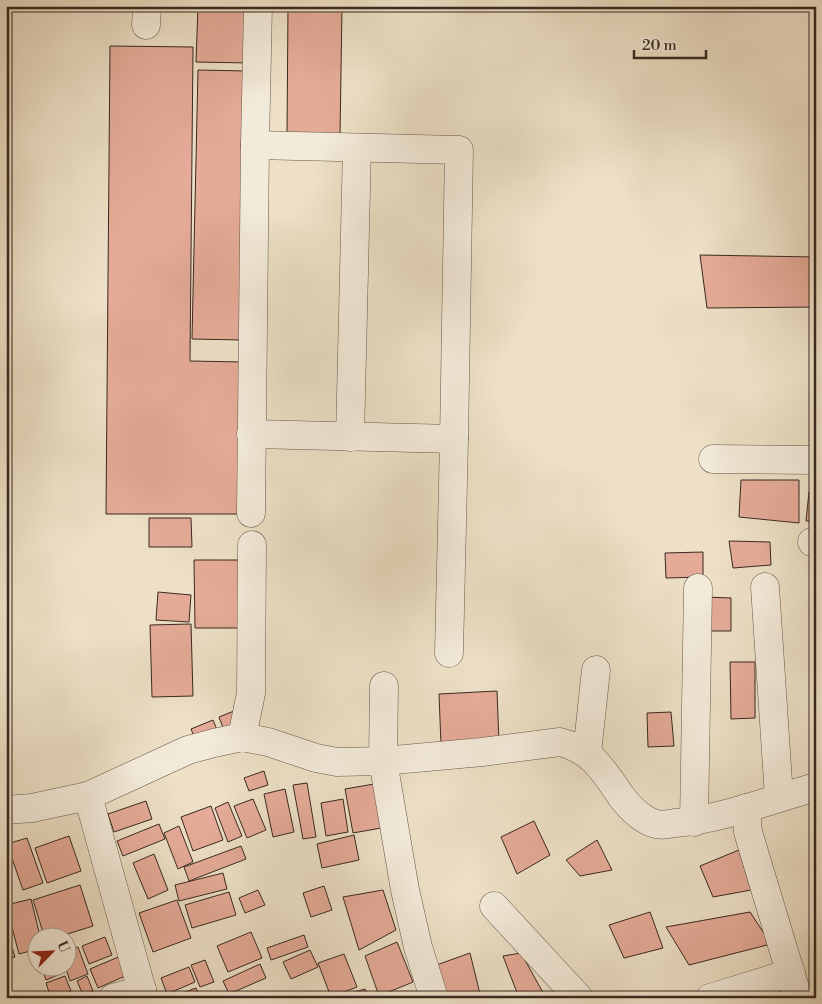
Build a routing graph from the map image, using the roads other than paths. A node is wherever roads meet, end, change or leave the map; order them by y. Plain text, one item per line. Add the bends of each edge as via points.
1 (258, 6) edge
2 (255, 145) junction
3 (357, 148) junction
4 (251, 434) junction
5 (350, 436) junction
6 (454, 439) junction
7 (713, 459) dead end
8 (816, 460) edge
9 (251, 514) dead end
10 (252, 545) dead end
11 (766, 587) dead end
12 (698, 588) dead end
13 (449, 653) dead end
14 (596, 670) dead end
15 (384, 686) dead end
16 (243, 728) junction
17 (587, 753) junction
18 (383, 761) junction
19 (816, 787) edge
20 (88, 796) junction
21 (779, 797) junction
22 (746, 808) junction
23 (6, 810) edge
24 (694, 822) junction
25 (494, 906) dead end
26 (794, 985) edge
27 (143, 994) edge
28 (113, 998) edge
29 (434, 998) edge
30 (579, 998) edge
31 (710, 998) edge

1 - 2 street
2 - 3 street
2 - 4 street
3 - 5 street
3 - 6 street via 459,150
4 - 5 street
4 - 9 street
5 - 6 street
6 - 13 street
7 - 8 street
10 - 16 street via 251,693
11 - 21 street
12 - 24 street
14 - 17 street
15 - 18 street
16 - 18 street via 268,742 316,758 337,762
16 - 20 street
17 - 18 street via 560,742
17 - 24 street via 598,763 629,807 646,821 658,825
18 - 29 street via 405,890
19 - 21 street
20 - 23 street
20 - 27 street
21 - 22 street
22 - 24 street
22 - 26 street via 748,832
25 - 30 street
26 - 31 street
27 - 28 street

